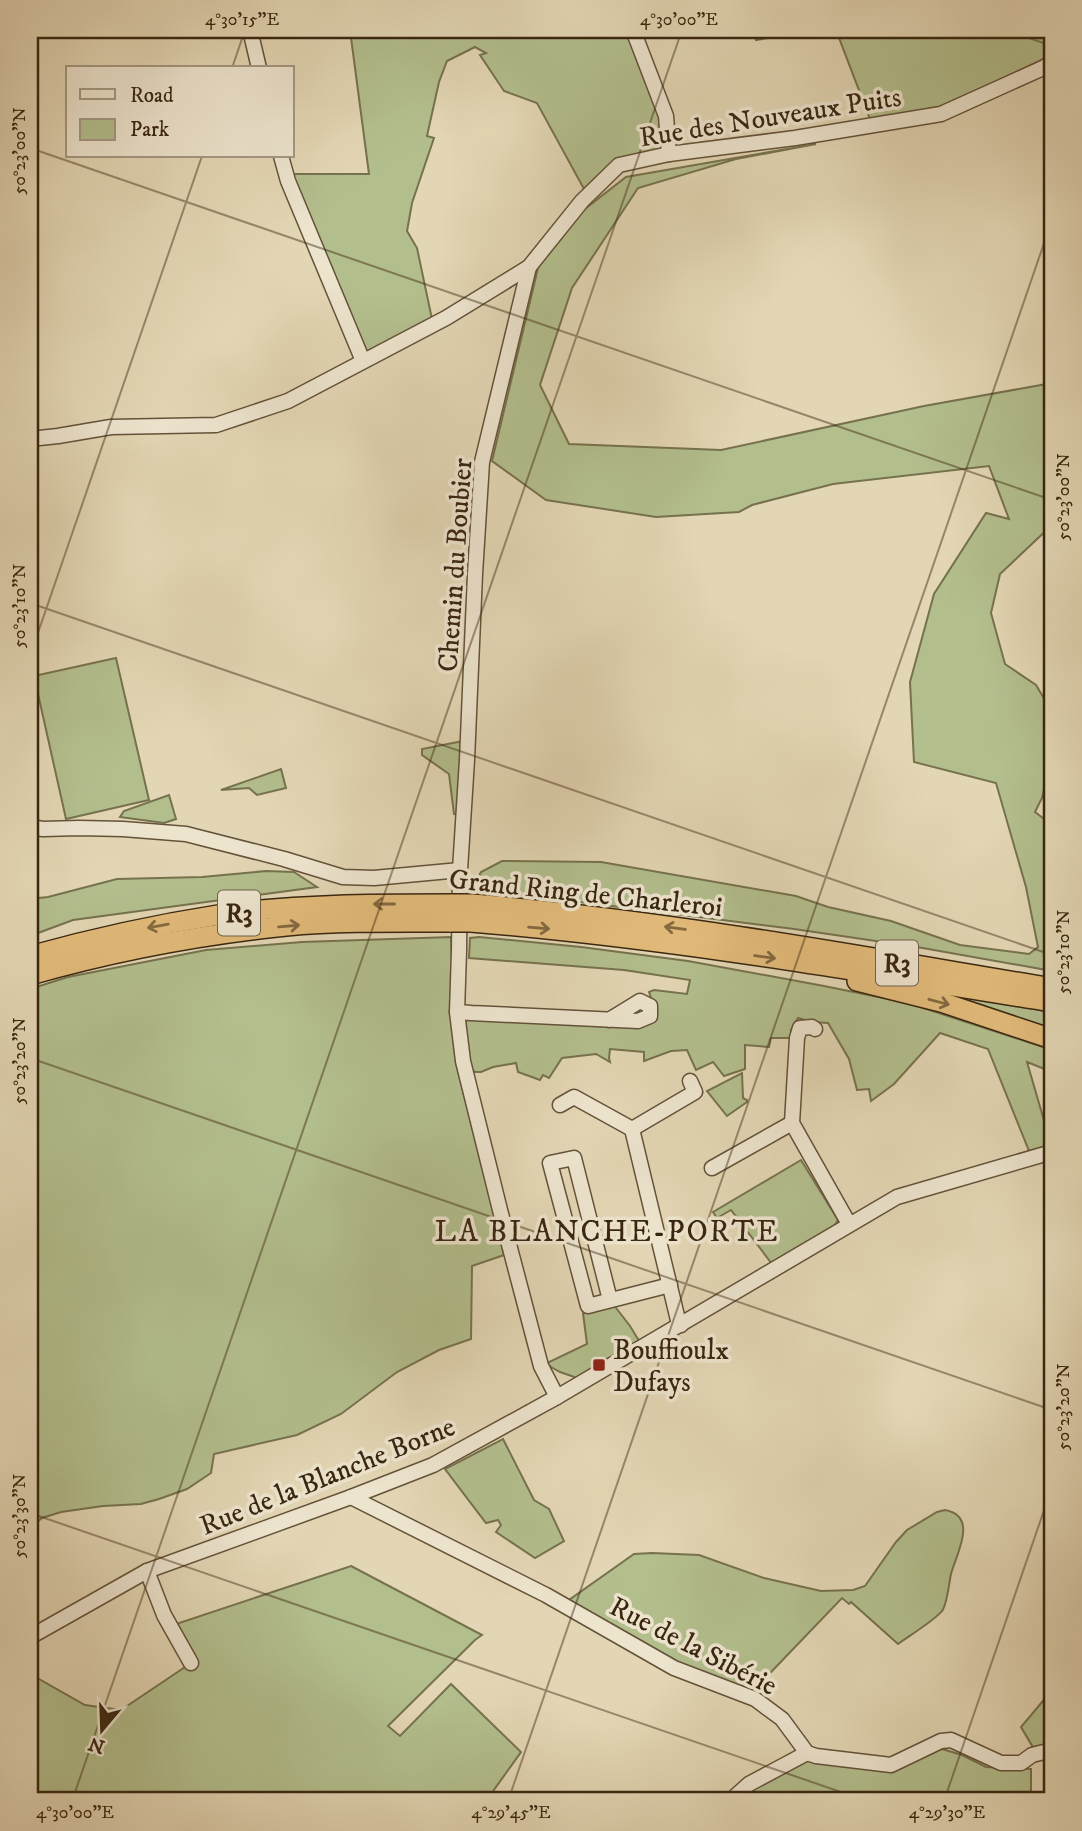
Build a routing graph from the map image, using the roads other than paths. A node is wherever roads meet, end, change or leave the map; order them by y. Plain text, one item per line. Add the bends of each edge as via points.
1 (250, 30) edge
2 (632, 30) edge
3 (1052, 62) edge
4 (258, 66) edge
5 (669, 154) junction
6 (282, 158) edge
7 (530, 267) junction
8 (363, 362) junction
9 (30, 439) edge
10 (30, 827) edge
11 (460, 870) junction
12 (462, 913) junction
13 (30, 956) edge
14 (803, 962) junction
15 (30, 975) edge
16 (1052, 988) edge
17 (1052, 1002) edge
18 (457, 1012) junction
19 (609, 1020) dead end
20 (815, 1029) dead end
21 (1052, 1039) edge
22 (690, 1081) dead end
23 (560, 1105) dead end
24 (792, 1123) junction
25 (632, 1129) junction
26 (1052, 1152) edge
27 (712, 1168) dead end
28 (849, 1224) junction
29 (670, 1285) junction
30 (610, 1300) junction
31 (681, 1325) junction
32 (557, 1397) junction
33 (351, 1497) junction
34 (147, 1571) junction
35 (30, 1637) edge
36 (191, 1663) dead end
37 (1052, 1750) edge
38 (807, 1753) junction
39 (1032, 1755) junction
40 (1052, 1762) edge
41 (730, 1801) edge

1 - 4 street
2 - 5 street via 666,116
3 - 5 street, Rue des Nouveaux Puits via 941,114
5 - 7 street, Rue des Nouveaux Puits via 619,165 582,201
6 - 8 street
7 - 8 street
7 - 11 street, Chemin du Boubier via 482,462
8 - 9 street via 288,401 216,425 111,427
10 - 11 street via 186,834 343,877
11 - 18 street, Chemin du Boubier
12 -> 13 highway, Grand Ring de Charleroi / R3 via 356,904 287,908 218,915
12 -> 14 highway, Grand Ring de Charleroi / R3
15 -> 12 highway, Grand Ring de Charleroi / R3 via 151,945 219,934
16 -> 12 highway, Grand Ring de Charleroi / R3 via 626,920 553,911
14 - 17 highway, Grand Ring de Charleroi / R3
14 -> 21 highway
18 - 19 street
18 - 32 street, Chemin du Boubier via 463,1061 500,1210 541,1366
20 - 24 street via 800,1028 797,1038
22 - 25 street via 695,1092
23 - 25 street via 574,1097
24 - 27 street
24 - 28 street
25 - 29 street
26 - 28 street, Rue de la Blanche Borne via 897,1197
28 - 31 street, Rue de la Blanche Borne
29 - 30 street
29 - 31 street
30 - 30 street via 574,1158 550,1163 588,1306
31 - 32 street, Rue de la Blanche Borne
32 - 33 street, Rue de la Blanche Borne via 433,1465
33 - 34 street, Rue de la Blanche Borne
33 - 38 street, Rue de la Sibérie via 546,1595 674,1668 755,1699 782,1719
34 - 35 street, Rue de la Blanche Borne
34 - 36 street via 164,1615
37 - 39 street
38 - 39 street via 891,1765 951,1740 1000,1763 1021,1763
38 - 41 street via 749,1784
39 - 40 street

